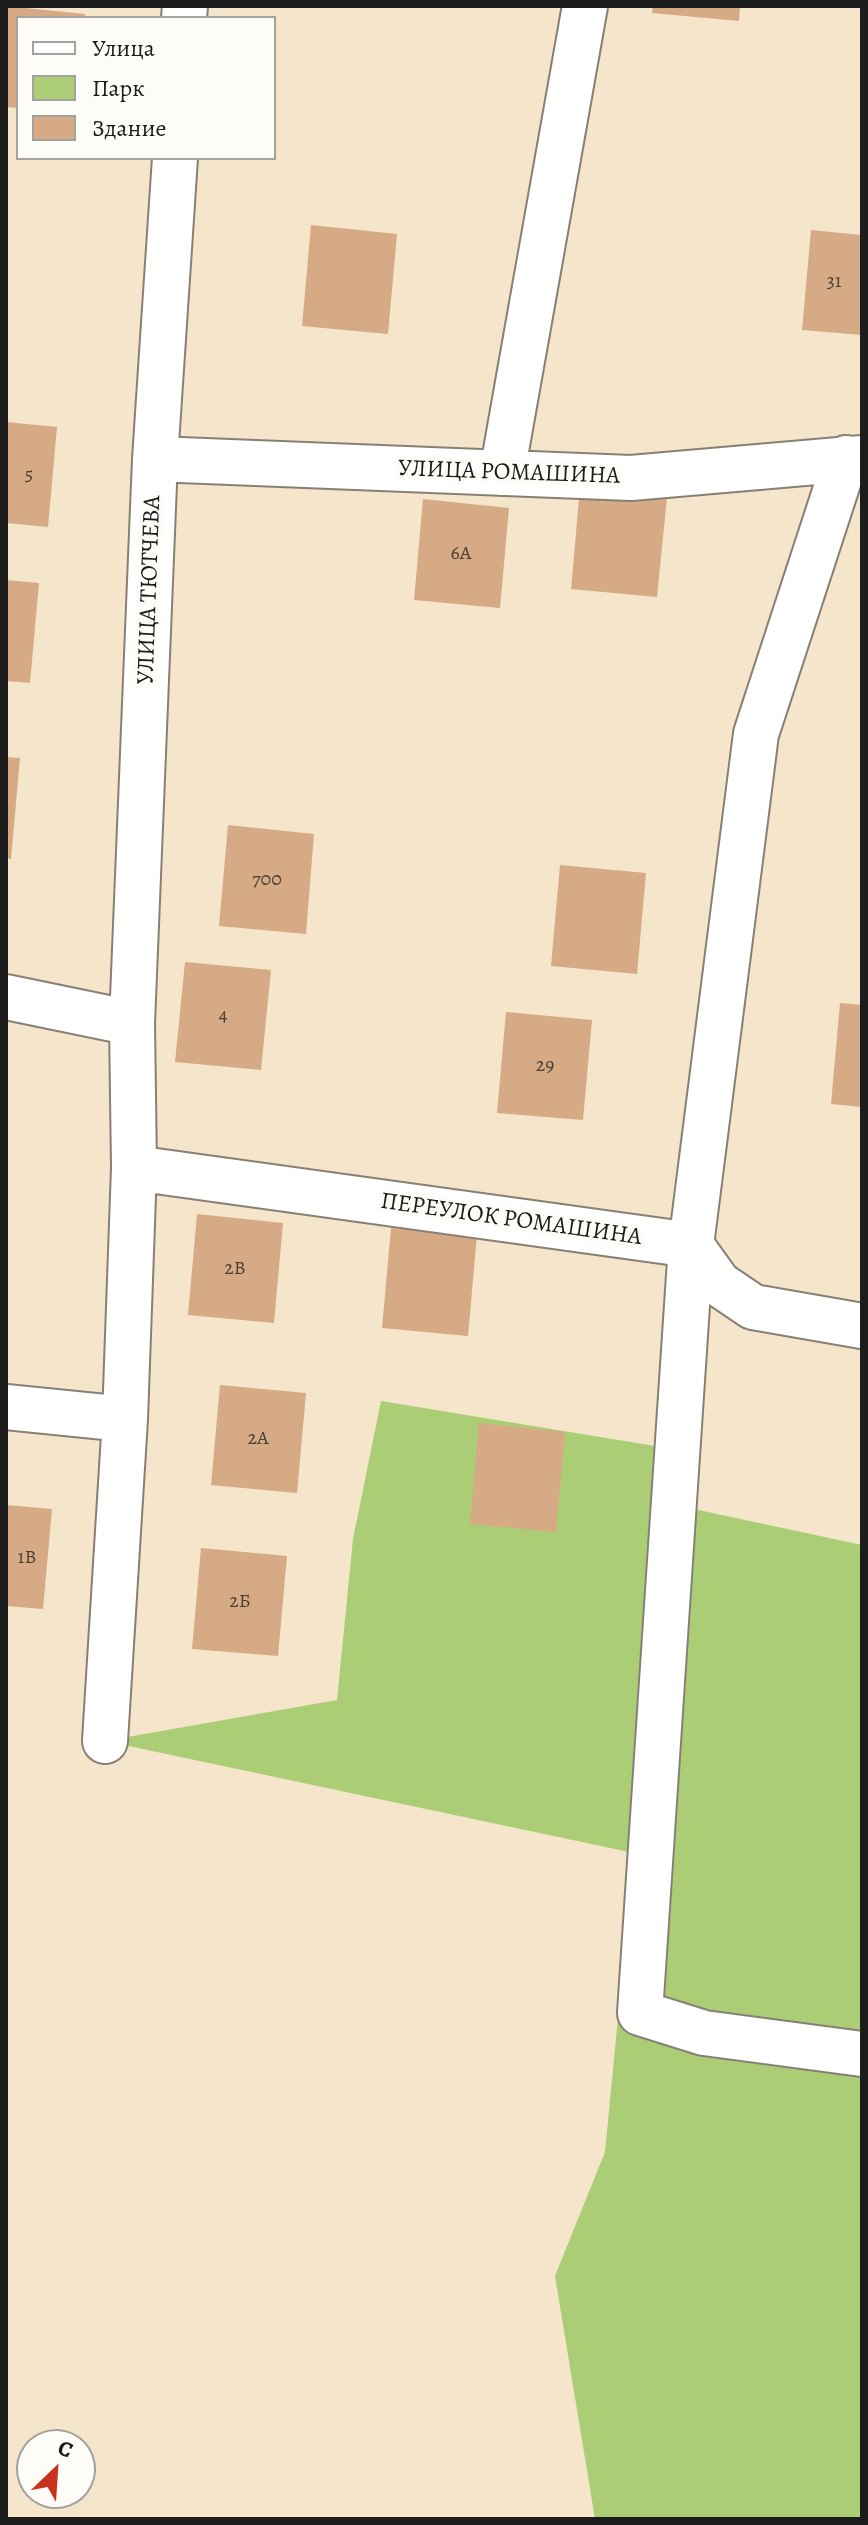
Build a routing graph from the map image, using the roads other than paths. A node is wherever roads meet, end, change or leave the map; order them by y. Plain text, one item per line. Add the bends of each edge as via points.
1 (585, 6) edge
2 (175, 160) edge
3 (854, 458) edge
4 (155, 459) junction
5 (502, 473) junction
6 (6, 997) edge
7 (132, 1023) junction
8 (134, 1168) junction
9 (691, 1245) junction
10 (862, 1326) edge
11 (6, 1407) edge
12 (125, 1419) junction
13 (105, 1741) dead end
14 (862, 2054) edge

1 - 5 street
2 - 4 street, УЛИЦА ТЮТЧЕВА
3 - 5 street, УЛИЦА РОМАШИНА via 631,478
3 - 9 street via 756,734
4 - 5 street, УЛИЦА РОМАШИНА
4 - 7 street, УЛИЦА ТЮТЧЕВА
6 - 7 street
7 - 8 street, УЛИЦА ТЮТЧЕВА
8 - 9 street, ПЕРЕУЛОК РОМАШИНА
8 - 12 street, УЛИЦА ТЮТЧЕВА
9 - 10 street via 719,1284 753,1307
9 - 14 street via 640,2013 704,2033
11 - 12 street
12 - 13 street, УЛИЦА ТЮТЧЕВА

